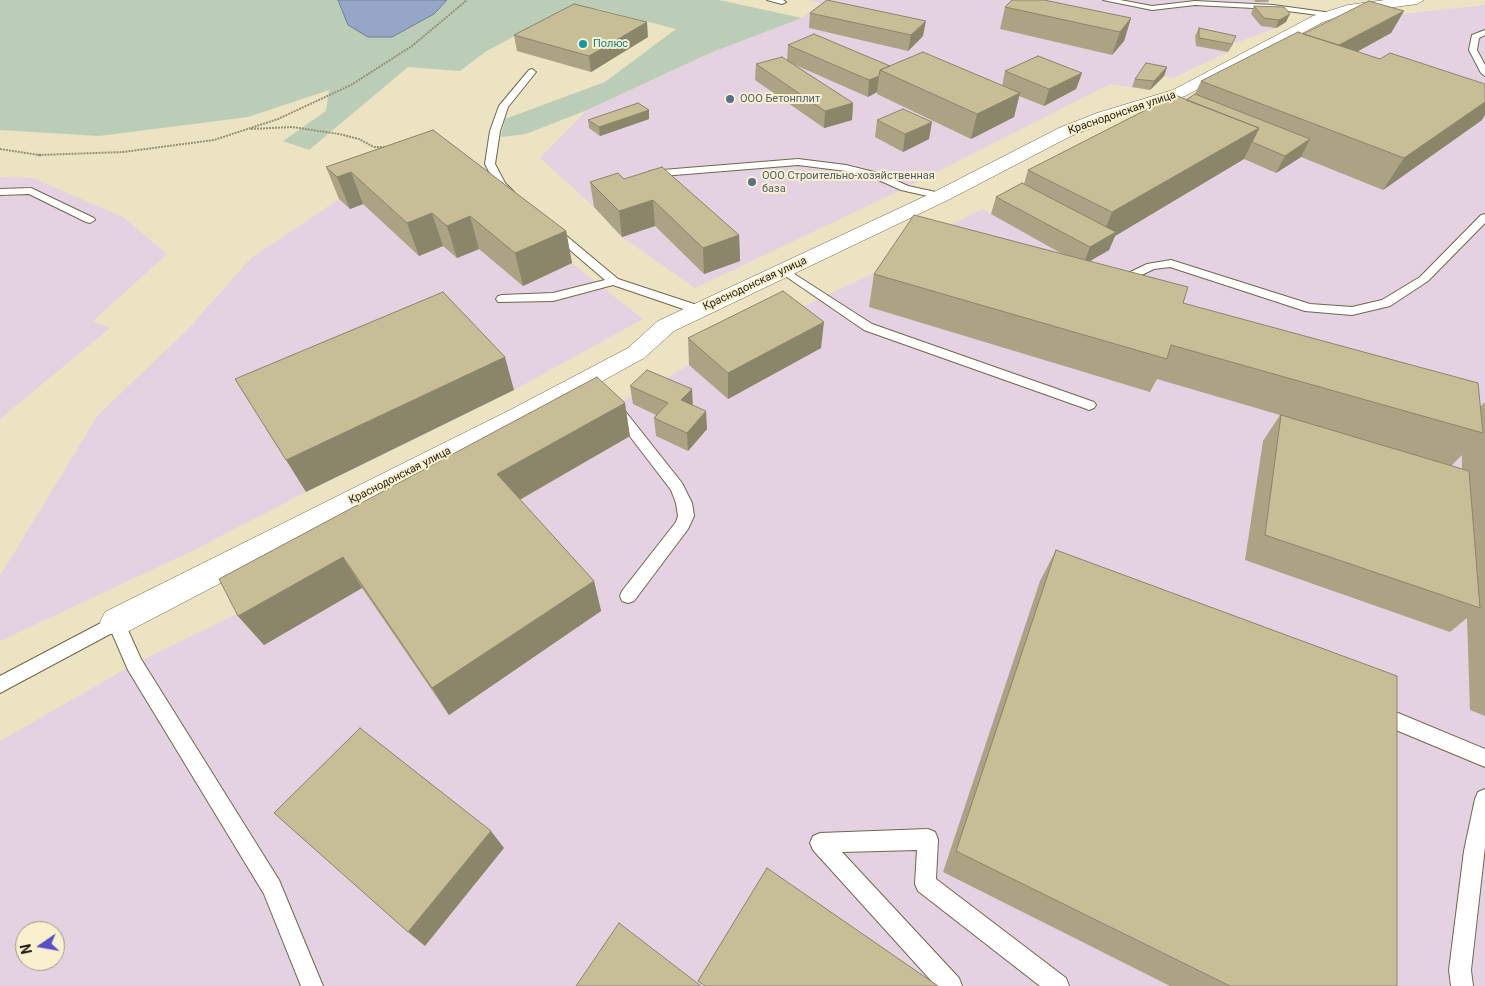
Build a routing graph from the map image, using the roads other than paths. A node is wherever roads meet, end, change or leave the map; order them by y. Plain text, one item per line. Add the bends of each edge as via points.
1 (771, 0) edge
2 (1107, 0) edge
3 (1287, 0) edge
4 (1417, 0) edge
5 (782, 2) dead end
6 (1340, 12) junction
7 (1485, 32) edge
8 (532, 72) dead end
9 (1485, 72) edge
10 (645, 175) edge
11 (0, 192) edge
12 (941, 196) junction
13 (522, 204) edge
14 (1485, 217) edge
15 (90, 220) dead end
16 (544, 222) edge
17 (785, 271) junction
18 (614, 281) junction
19 (1108, 282) edge
20 (502, 299) dead end
21 (699, 310) junction
22 (597, 389) junction
23 (1089, 405) dead end
24 (628, 596) dead end
25 (116, 622) junction
26 (0, 685) edge
27 (1386, 717) edge
28 (1485, 758) edge
29 (1485, 799) edge
30 (1458, 981) edge
31 (312, 986) edge
32 (951, 986) edge
33 (1058, 986) edge

1 - 5 lane
2 - 6 lane via 1152,8 1204,3
3 - 6 lane
4 - 6 street, Краснодонская улица
6 - 12 street, Краснодонская улица via 1318,19 1179,93 1065,132
7 - 9 lane via 1475,37 1474,50
8 - 13 lane via 504,106 495,131 490,164 501,186
10 - 12 lane via 798,162 846,168 878,176 904,188
11 - 15 lane via 31,191
12 - 17 street, Краснодонская улица
14 - 19 lane via 1424,279 1386,303 1352,310 1309,308 1171,263 1152,266 1125,279
16 - 18 lane
17 - 21 street, Краснодонская улица
17 - 23 lane via 868,327
18 - 20 lane via 553,297
18 - 21 lane
21 - 22 street, Краснодонская улица via 666,326
22 - 24 lane via 677,487 686,516 683,525
22 - 25 street, Краснодонская улица
25 - 26 lane
25 - 31 lane via 134,664 272,887
27 - 28 lane
29 - 30 lane via 1474,851
32 - 33 lane via 820,843 928,839 925,884

